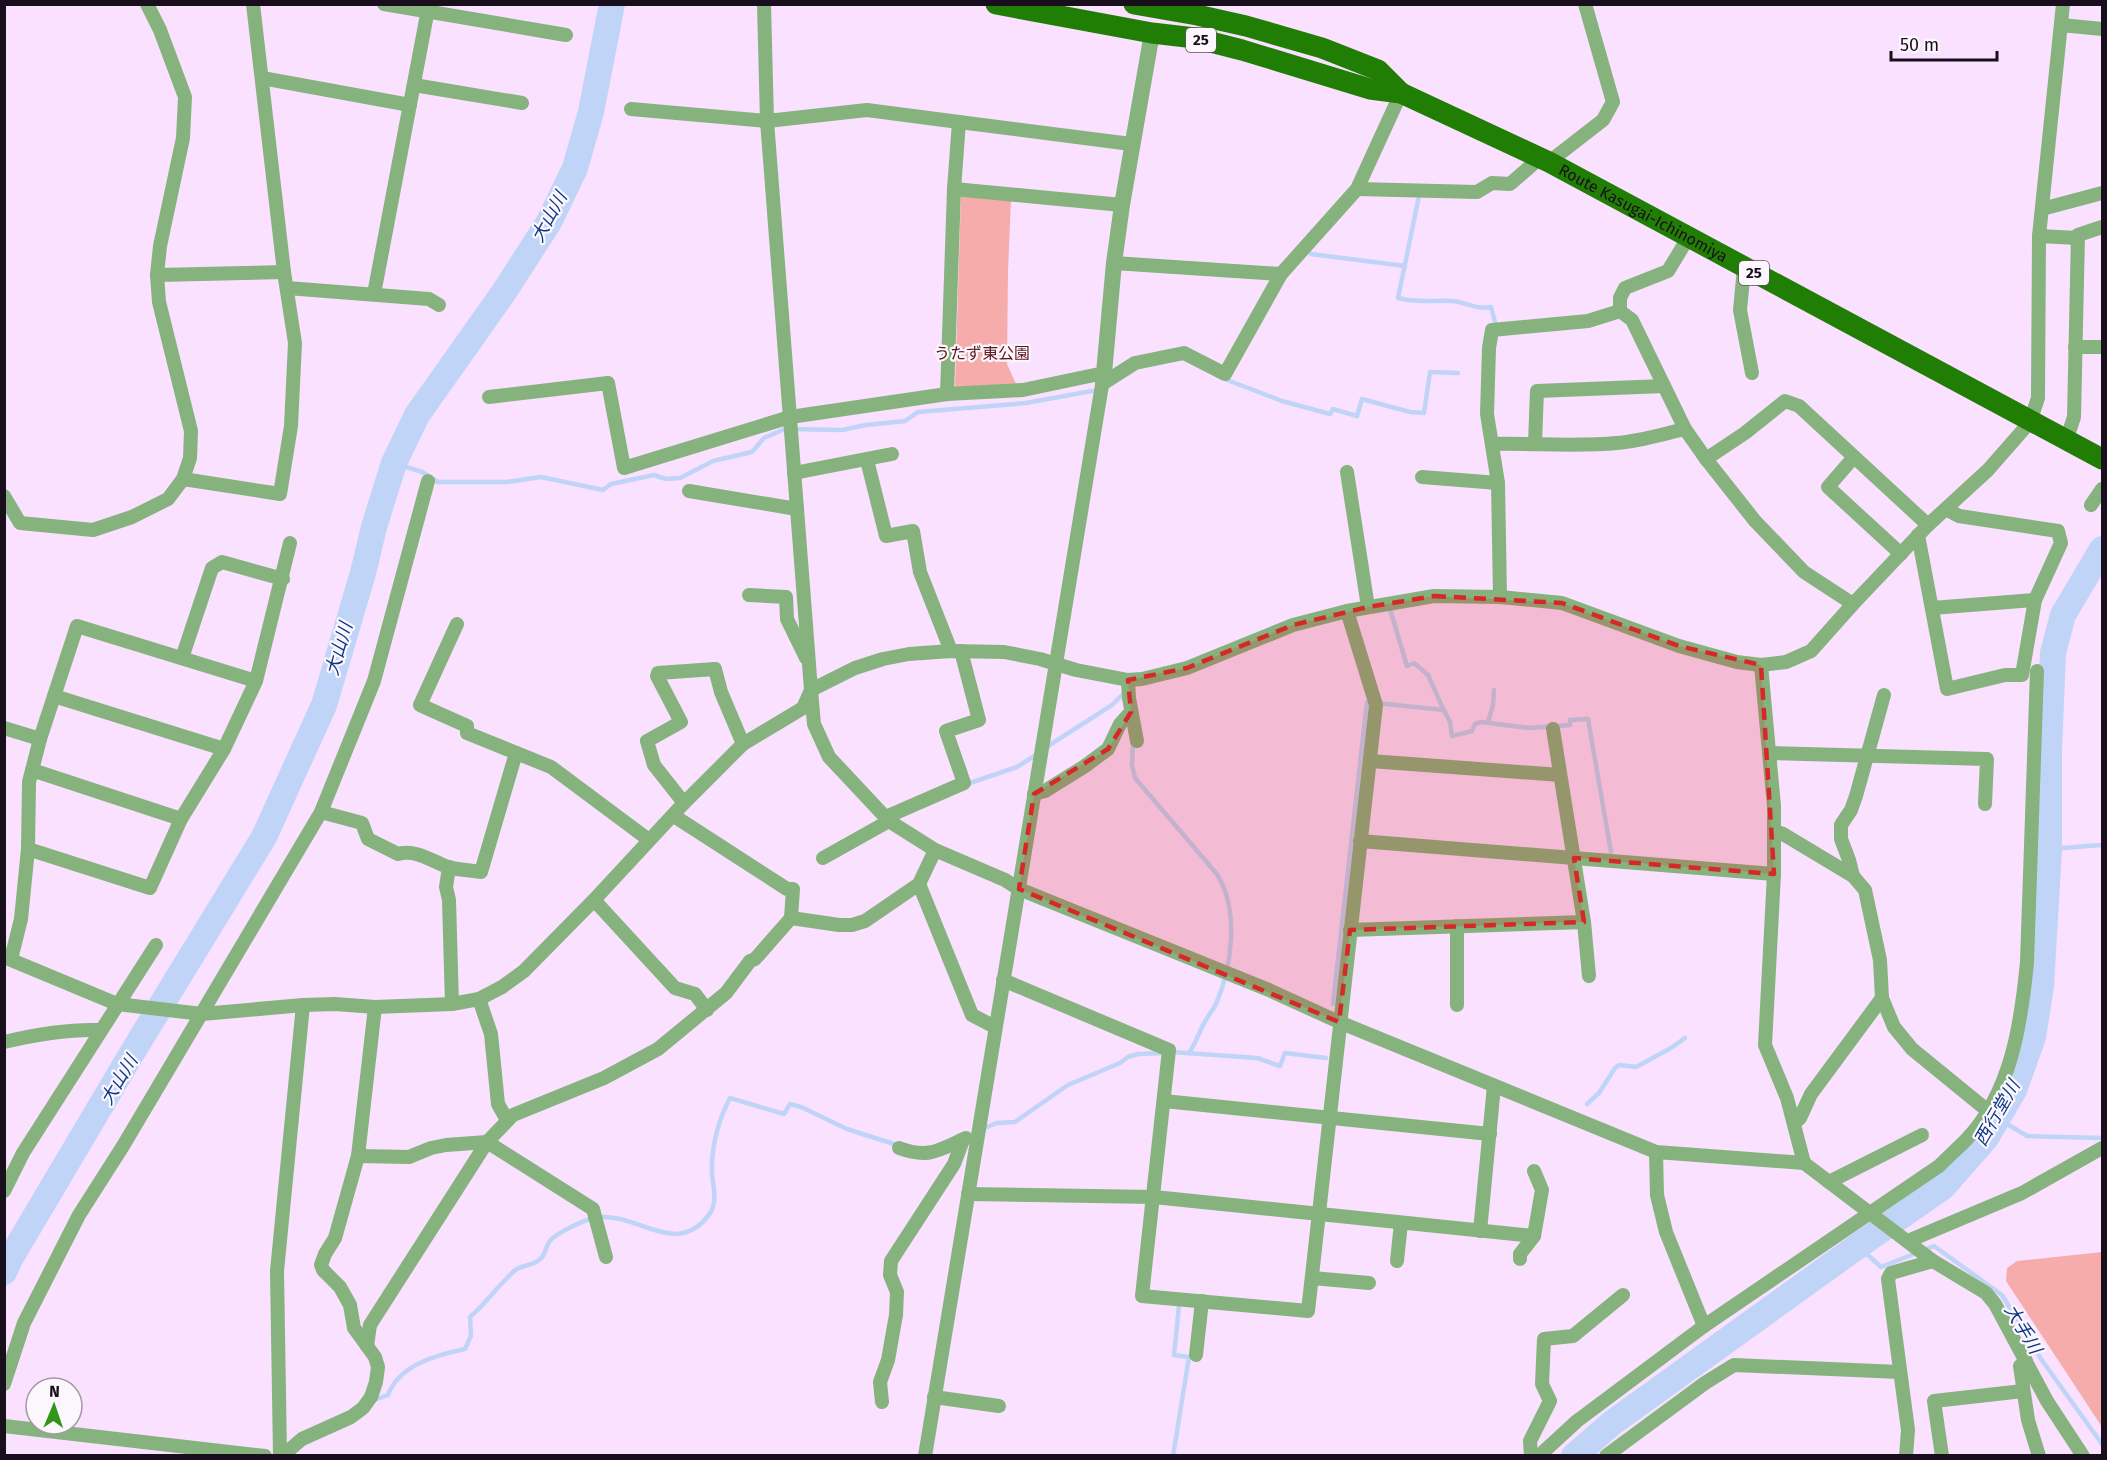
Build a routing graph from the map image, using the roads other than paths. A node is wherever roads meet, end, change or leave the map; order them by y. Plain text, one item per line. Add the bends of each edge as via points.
1 (147, 4) edge
2 (253, 4) edge
3 (384, 4) edge
4 (764, 4) edge
5 (996, 4) edge
6 (1134, 4) edge
7 (1585, 4) edge
8 (2063, 4) edge
9 (1164, 7) edge
10 (428, 8) edge
11 (2061, 25) junction
12 (2103, 29) edge
13 (1152, 33) junction
14 (566, 35) dead end
15 (262, 78) junction
16 (414, 85) junction
17 (1401, 93) junction
18 (522, 103) dead end
19 (410, 105) junction
20 (631, 109) dead end
21 (767, 121) junction
22 (959, 122) junction
23 (1131, 144) junction
24 (1545, 160) junction
25 (954, 189) junction
26 (1357, 189) junction
27 (2103, 193) edge
28 (1122, 205) junction
29 (2042, 209) junction
30 (2103, 226) edge
31 (2039, 236) junction
32 (2078, 237) junction
33 (1688, 238) junction
34 (1114, 263) junction
35 (1744, 268) junction
36 (284, 272) junction
37 (1281, 274) junction
38 (157, 275) junction
39 (287, 288) junction
40 (374, 294) junction
41 (440, 305) dead end
42 (1620, 311) junction
43 (2075, 347) junction
44 (2103, 347) edge
45 (1752, 373) dead end
46 (1103, 379) junction
47 (1664, 386) junction
48 (947, 394) junction
49 (489, 397) dead end
50 (790, 417) junction
51 (2030, 422) junction
52 (1685, 429) junction
53 (2066, 441) junction
54 (1535, 443) junction
55 (1492, 444) junction
56 (892, 454) dead end
57 (1854, 457) junction
58 (1706, 459) junction
59 (2103, 459) edge
60 (867, 460) junction
61 (1347, 472) dead end
62 (794, 473) junction
63 (1422, 477) dead end
64 (183, 479) junction
65 (428, 481) dead end
66 (1497, 483) junction
67 (2103, 489) edge
68 (689, 491) dead end
69 (4, 496) edge
70 (2091, 505) dead end
71 (797, 508) junction
72 (1946, 509) junction
73 (4, 520) edge
74 (20, 523) junction
75 (1923, 530) junction
76 (290, 543) dead end
77 (1901, 554) junction
78 (283, 579) junction
79 (748, 595) dead end
80 (1500, 597) junction
81 (2035, 600) junction
82 (1852, 604) junction
83 (1368, 608) junction
84 (1932, 608) junction
85 (1347, 611) junction
86 (457, 624) dead end
87 (956, 651) junction
88 (182, 658) junction
89 (808, 661) junction
90 (1056, 664) junction
91 (1761, 665) junction
92 (2037, 671) dead end
93 (1128, 680) junction
94 (256, 681) junction
95 (811, 690) junction
96 (54, 696) junction
97 (1884, 696) dead end
98 (1131, 712) junction
99 (4, 728) edge
100 (1552, 729) dead end
101 (40, 739) junction
102 (1137, 741) dead end
103 (743, 744) junction
104 (224, 749) junction
105 (516, 753) junction
106 (1769, 753) junction
107 (1868, 756) junction
108 (1370, 761) junction
109 (32, 770) junction
110 (1560, 775) junction
111 (1034, 794) junction
112 (684, 803) junction
113 (1985, 804) dead end
114 (321, 812) junction
115 (674, 816) junction
116 (181, 819) junction
117 (888, 819) junction
118 (1774, 831) junction
119 (649, 840) junction
120 (1360, 841) junction
121 (28, 849) junction
122 (935, 850) junction
123 (823, 858) dead end
124 (1574, 858) junction
125 (449, 867) junction
126 (1774, 874) junction
127 (1853, 876) junction
128 (919, 884) junction
129 (1019, 889) junction
130 (594, 900) junction
131 (791, 918) junction
132 (1584, 922) junction
133 (1457, 926) junction
134 (1350, 930) junction
135 (156, 945) dead end
136 (8, 958) edge
137 (1589, 976) dead end
138 (1003, 980) junction
139 (1882, 998) junction
140 (479, 999) junction
141 (118, 1004) junction
142 (452, 1004) junction
143 (303, 1005) junction
144 (1457, 1005) dead end
145 (375, 1007) junction
146 (707, 1010) junction
147 (201, 1014) junction
148 (1340, 1022) junction
149 (995, 1027) junction
150 (100, 1030) junction
151 (4, 1042) edge
152 (1494, 1086) junction
153 (1164, 1101) junction
154 (1988, 1111) junction
155 (1330, 1117) junction
156 (507, 1120) junction
157 (1794, 1123) junction
158 (1490, 1134) junction
159 (1922, 1135) dead end
160 (977, 1137) junction
161 (963, 1140) junction
162 (487, 1142) junction
163 (2103, 1148) edge
164 (899, 1149) dead end
165 (1656, 1152) junction
166 (358, 1156) junction
167 (1804, 1163) junction
168 (1534, 1171) dead end
169 (1828, 1182) junction
170 (4, 1191) edge
171 (968, 1194) junction
172 (1154, 1197) junction
173 (1869, 1213) junction
174 (1319, 1214) junction
175 (1401, 1223) junction
176 (1480, 1231) junction
177 (1534, 1236) junction
178 (1908, 1241) junction
179 (606, 1257) dead end
180 (1520, 1259) dead end
181 (1397, 1261) dead end
182 (1933, 1261) junction
183 (1312, 1278) junction
184 (1369, 1283) dead end
185 (1623, 1295) dead end
186 (1202, 1301) junction
187 (1704, 1326) junction
188 (368, 1346) junction
189 (1196, 1355) dead end
190 (2026, 1361) junction
191 (1900, 1372) junction
192 (4, 1384) edge
193 (2024, 1390) junction
194 (934, 1397) junction
195 (882, 1402) dead end
196 (999, 1406) dead end
197 (4, 1426) edge
198 (264, 1455) edge
199 (281, 1455) edge
200 (925, 1455) edge
201 (1531, 1455) edge
202 (1539, 1455) edge
203 (1606, 1455) edge
204 (1905, 1455) edge
205 (1942, 1455) edge
206 (2036, 1455) edge
207 (2083, 1455) edge

1 - 38 street via 185,97 183,138
2 - 15 street
3 - 10 street
4 - 21 street
5 - 13 main road, Route Kasugai-Ichinomiya / 25
6 - 9 main road, Route Kasugai-Ichinomiya / 25
7 - 24 street via 1614,102 1603,120
8 - 11 street
9 - 13 street
9 - 17 main road, Route Kasugai-Ichinomiya / 25 via 1322,48 1378,70
10 - 14 street
10 - 16 street
11 - 12 street
11 - 29 street
13 - 17 main road, Route Kasugai-Ichinomiya / 25 via 1214,43 1370,89
13 - 23 street
15 - 19 street
15 - 36 street
16 - 18 street
16 - 19 street
17 - 24 main road, Route Kasugai-Ichinomiya / 25
17 - 26 street
19 - 40 street
20 - 21 street
21 - 22 street via 867,110
21 - 50 street
22 - 23 street
22 - 25 street
23 - 28 street
24 - 26 street via 1510,184 1492,183 1477,192
24 - 33 main road, Route Kasugai-Ichinomiya / 25
25 - 28 street
25 - 48 street
26 - 37 street
27 - 29 street
28 - 34 street
29 - 31 street
30 - 32 street
31 - 32 street
31 - 51 street via 2038,398
32 - 43 street
33 - 35 main road, Route Kasugai-Ichinomiya / 25
33 - 42 street via 1668,271 1625,288
34 - 37 street
34 - 46 street
35 - 45 street via 1740,310
35 - 51 main road, Route Kasugai-Ichinomiya / 25
36 - 38 street
36 - 39 street
37 - 46 street via 1225,374 1184,353 1136,363
38 - 64 street via 159,302 191,431 190,458
39 - 40 street
39 - 64 street via 295,343 291,426 280,494
40 - 41 street via 429,299
42 - 47 street via 1632,320
42 - 55 street via 1588,321 1492,330 1487,414
43 - 44 street
43 - 53 street via 2074,417
46 - 48 street via 1023,390
46 - 90 street
47 - 52 street
47 - 54 street via 1537,392
48 - 50 street
49 - 50 street via 608,383 624,468
50 - 62 street
51 - 53 main road, Route Kasugai-Ichinomiya / 25
51 - 72 street via 1988,470
52 - 54 street via 1619,443
52 - 58 street
53 - 59 main road, Route Kasugai-Ichinomiya / 25
54 - 55 street
55 - 66 street
56 - 60 street
57 - 58 street via 1799,406 1785,401
57 - 75 street
57 - 77 street via 1828,488
58 - 82 street via 1755,521 1804,572
60 - 62 street
60 - 87 street via 886,536 913,531 920,572
61 - 83 street
62 - 71 street
63 - 66 street
64 - 74 street via 168,499 93,530
65 - 114 street via 374,681
66 - 80 street
67 - 70 street
68 - 71 street
69 - 74 street
71 - 89 street
72 - 75 street
72 - 81 street via 1959,516 2058,531 2061,543
73 - 74 street
75 - 77 street
75 - 84 street
76 - 78 street
77 - 82 street
78 - 88 street via 222,562 212,568
78 - 94 street
79 - 89 street via 786,597 787,619
80 - 83 street via 1434,596
80 - 91 street via 1562,603 1679,646
81 - 84 street
81 - 84 street via 2022,675 2005,675 1947,689
82 - 91 street via 1811,651 1786,662
83 - 85 street
85 - 93 street via 1293,625 1187,668
85 - 108 street via 1376,705
86 - 105 street via 420,705 467,726 467,733
87 - 90 street via 1004,652
87 - 95 street via 883,659
87 - 117 street via 979,720 946,731 964,783
88 - 94 street
88 - 96 street via 77,626
89 - 95 street
90 - 93 street
90 - 111 street
91 - 106 street
92 - 154 street via 2024,994 2013,1052
93 - 98 street
94 - 104 street
95 - 103 street via 803,708
95 - 117 street via 814,724 829,758
96 - 101 street
96 - 104 street
97 - 107 street
98 - 102 street
98 - 111 street via 1108,748 1045,791
99 - 101 street
100 - 110 street
101 - 109 street
103 - 112 street
103 - 112 street via 715,669 658,673 681,722 647,741 654,765
104 - 116 street
105 - 119 street via 550,767
105 - 125 street via 481,872
106 - 107 street
106 - 118 street
107 - 113 street via 1987,759
107 - 127 street via 1851,810 1841,825 1840,838
108 - 110 street
108 - 120 street
109 - 116 street
109 - 121 street
110 - 124 street
111 - 129 street
112 - 115 street
114 - 125 street via 362,823 368,838 398,854 418,854
114 - 147 street
115 - 119 street
115 - 131 street via 793,890
116 - 121 street via 150,888
117 - 122 street
117 - 123 street
118 - 126 street
118 - 127 street
119 - 130 street
120 - 124 street
120 - 134 street
121 - 136 street via 21,919
122 - 128 street
122 - 129 street
124 - 126 street
124 - 132 street
125 - 142 street via 446,887
126 - 157 street via 1765,1045
127 - 139 street via 1865,890 1872,919
128 - 131 street via 880,912 852,925
128 - 149 street via 972,1014
129 - 138 street
129 - 148 street
130 - 140 street via 524,971
130 - 146 street via 675,988 695,994
131 - 146 street
132 - 133 street
132 - 137 street
133 - 134 street
133 - 144 street
134 - 148 street
135 - 141 street
136 - 141 street
138 - 149 street
138 - 153 street via 1169,1050
139 - 154 street via 1894,1027 1912,1048
139 - 157 street
140 - 142 street
140 - 156 street via 491,1034 498,1104
141 - 147 street
141 - 150 street
142 - 145 street
143 - 145 street
143 - 147 street
143 - 199 street via 277,1271
145 - 166 street
146 - 156 street via 658,1049 604,1078
147 - 192 street via 79,1215 24,1323
148 - 152 street
148 - 155 street
149 - 160 street
150 - 151 street via 72,1029
150 - 170 street via 23,1153
152 - 158 street
152 - 165 street
153 - 155 street
153 - 172 street
154 - 173 street via 1939,1166
155 - 158 street
155 - 174 street
156 - 162 street
157 - 167 street
158 - 176 street
159 - 169 street
160 - 161 street
160 - 171 street
161 - 164 street via 930,1153
161 - 195 street via 954,1164 891,1261 890,1275 897,1292 896,1315 880,1382
162 - 166 street via 439,1147 408,1157
162 - 179 street via 593,1209
162 - 188 street via 370,1326
163 - 178 street via 2022,1193
165 - 167 street
165 - 187 street via 1656,1196
166 - 188 street via 335,1238 321,1265 340,1287 350,1305 354,1328
167 - 169 street
168 - 177 street via 1542,1190
169 - 173 street
171 - 172 street
171 - 194 street
172 - 174 street
172 - 186 street via 1142,1296
173 - 178 street
173 - 187 street
174 - 175 street
174 - 183 street
175 - 176 street
175 - 181 street
176 - 177 street
177 - 180 street
178 - 182 street
182 - 190 street via 1986,1293
182 - 191 street via 1892,1273 1888,1278
183 - 184 street
183 - 186 street via 1308,1311
185 - 201 street via 1573,1336 1544,1339 1542,1384 1550,1401 1530,1441
186 - 189 street
187 - 202 street via 1577,1421
188 - 199 street via 378,1367 371,1397 363,1408 302,1439
190 - 193 street via 2020,1366
190 - 207 street
191 - 203 street via 1734,1365
191 - 204 street via 1908,1430
193 - 205 street via 1934,1401
193 - 206 street
194 - 196 street
194 - 200 street
197 - 198 street

